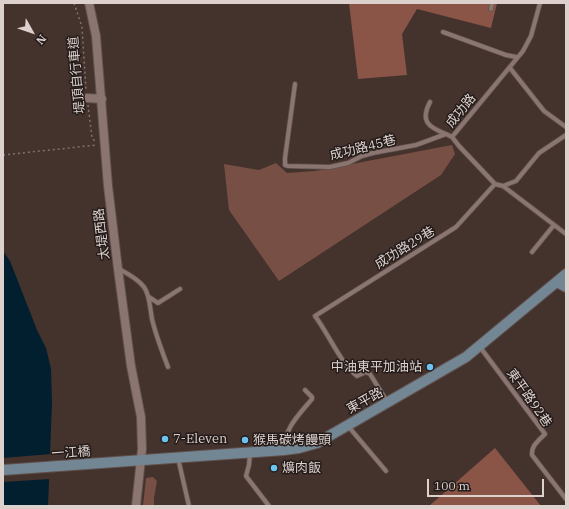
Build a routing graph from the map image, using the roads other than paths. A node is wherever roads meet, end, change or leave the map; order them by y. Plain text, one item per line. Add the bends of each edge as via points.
1 (492, 3) edge
2 (540, 3) edge
3 (91, 5) edge
4 (491, 9) dead end
5 (443, 32) dead end
6 (516, 57) junction
7 (510, 68) junction
8 (295, 84) dead end
9 (87, 98) road end
10 (102, 99) junction
11 (430, 102) dead end
12 (566, 127) edge
13 (446, 134) junction
14 (566, 135) edge
15 (452, 137) junction
16 (495, 184) junction
17 (503, 186) junction
18 (554, 225) junction
19 (566, 234) edge
20 (532, 252) dead end
21 (118, 269) junction
22 (566, 274) edge
23 (561, 284) edge
24 (180, 289) dead end
25 (149, 297) junction
26 (480, 347) junction
27 (168, 367) dead end
28 (304, 390) dead end
29 (388, 403) junction
30 (348, 425) junction
31 (284, 450) junction
32 (250, 453) junction
33 (178, 458) junction
34 (140, 461) junction
35 (3, 470) edge
36 (386, 471) dead end
37 (566, 499) edge
38 (136, 506) edge
39 (189, 506) edge
40 (269, 506) edge

1 - 4 lane
2 - 6 lane, 成功路 via 531,36 521,54
3 - 10 street, 太堤西路
5 - 6 lane
6 - 7 lane, 成功路
7 - 12 lane via 544,111
7 - 15 lane, 成功路
8 - 13 lane, 成功路45巷 via 285,158 285,165 288,166 330,167 373,153 416,145
9 - 10 street
10 - 21 street, 太堤西路 via 108,186
11 - 13 lane via 426,120 435,129
13 - 15 lane
14 - 17 lane via 539,153 516,181
15 - 16 lane, 成功路
16 - 17 lane
16 - 29 lane, 成功路29巷 via 456,226 315,316 350,371 357,376 366,372 370,374
17 - 18 lane
18 - 19 lane
18 - 20 lane
21 - 25 lane via 132,276 144,287
21 - 34 street, 太堤西路 via 131,366 141,417
22 - 23 main road, 東平路
23 - 26 main road, 東平路
24 - 25 lane via 158,303
25 - 27 lane via 148,303
26 - 29 main road, 東平路
26 - 37 lane, 東平路92巷 via 545,434 531,449 532,455
28 - 31 lane via 312,399 292,422 285,438
29 - 30 main road, 東平路
30 - 31 main road, 東平路 via 316,443
30 - 36 lane
31 - 32 main road, 東平路
32 - 33 main road, 東平路
32 - 40 lane via 246,476
33 - 34 main road, 東平路
33 - 39 lane
34 - 35 main road, 一江橋
34 - 38 street, 太堤西路

